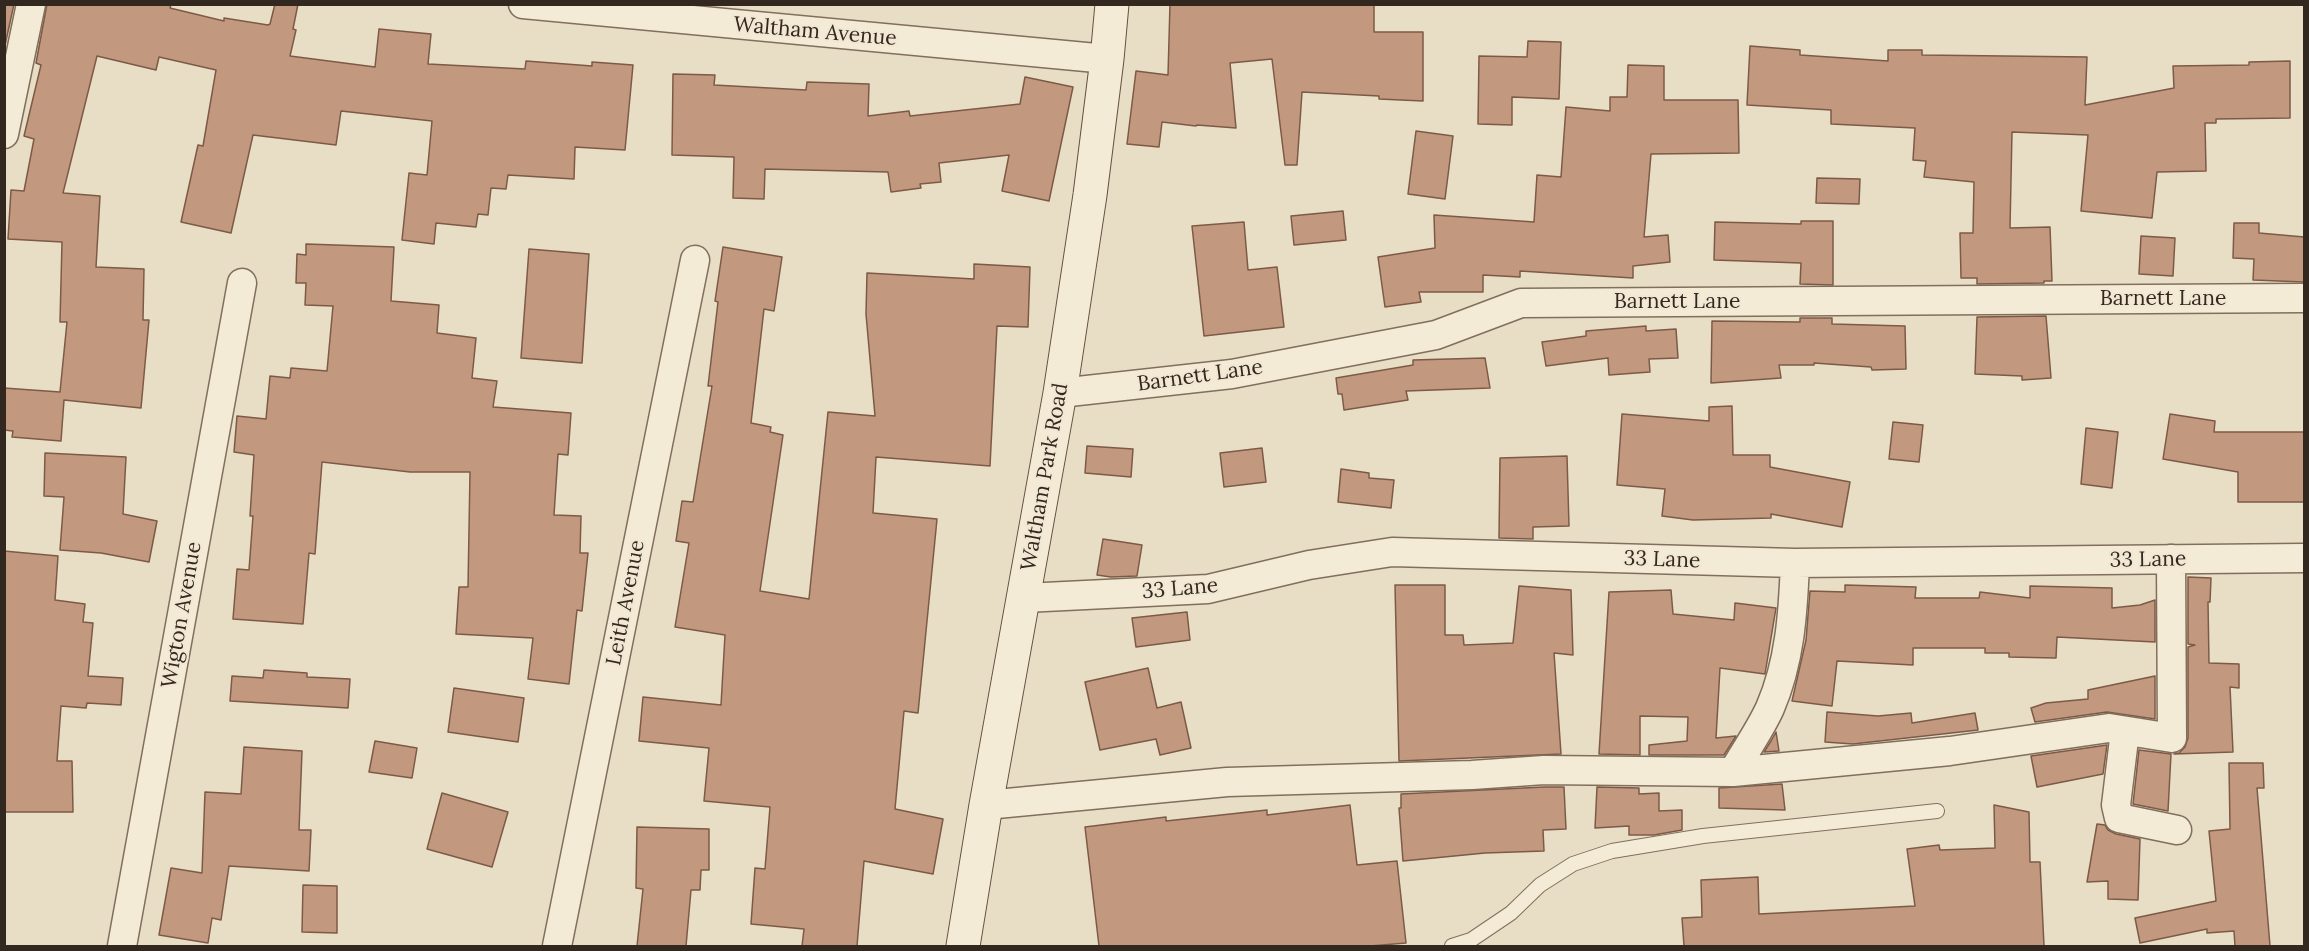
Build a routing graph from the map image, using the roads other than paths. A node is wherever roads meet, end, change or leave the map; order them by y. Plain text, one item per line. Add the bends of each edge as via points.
1 (31, 4) edge
2 (523, 4) edge
3 (1112, 4) edge
4 (1107, 59) junction
5 (4, 134) edge
6 (695, 260) dead end
7 (242, 283) dead end
8 (2304, 298) edge
9 (1060, 393) junction
10 (2304, 558) edge
11 (2171, 559) junction
12 (1795, 563) junction
13 (1024, 598) junction
14 (2125, 730) junction
15 (1733, 772) junction
16 (986, 806) junction
17 (1937, 811) dead end
18 (2177, 830) dead end
19 (122, 946) edge
20 (557, 946) edge
21 (963, 946) edge
22 (1452, 946) edge

1 - 5 street
2 - 4 street, Waltham Avenue
3 - 4 main road, Waltham Park Road
4 - 9 main road, Waltham Park Road
6 - 20 street, Leith Avenue
7 - 19 street, Wigton Avenue
8 - 9 street, Barnett Lane via 1521,303 1436,335 1232,374
9 - 13 main road, Waltham Park Road
10 - 11 street, 33 Lane
11 - 12 street, 33 Lane
11 - 14 street via 2172,738
12 - 13 street, 33 Lane via 1392,552 1309,565 1208,589
12 - 15 street via 1792,627 1781,675 1769,709
13 - 16 main road, Waltham Park Road
14 - 15 street via 2109,728 1950,751
14 - 18 street via 2116,805 2119,818
15 - 16 street via 1544,770 1472,776 1227,782
16 - 21 main road, Waltham Park Road
17 - 22 lane via 1703,836 1612,851 1573,864 1540,885 1511,914 1471,940

